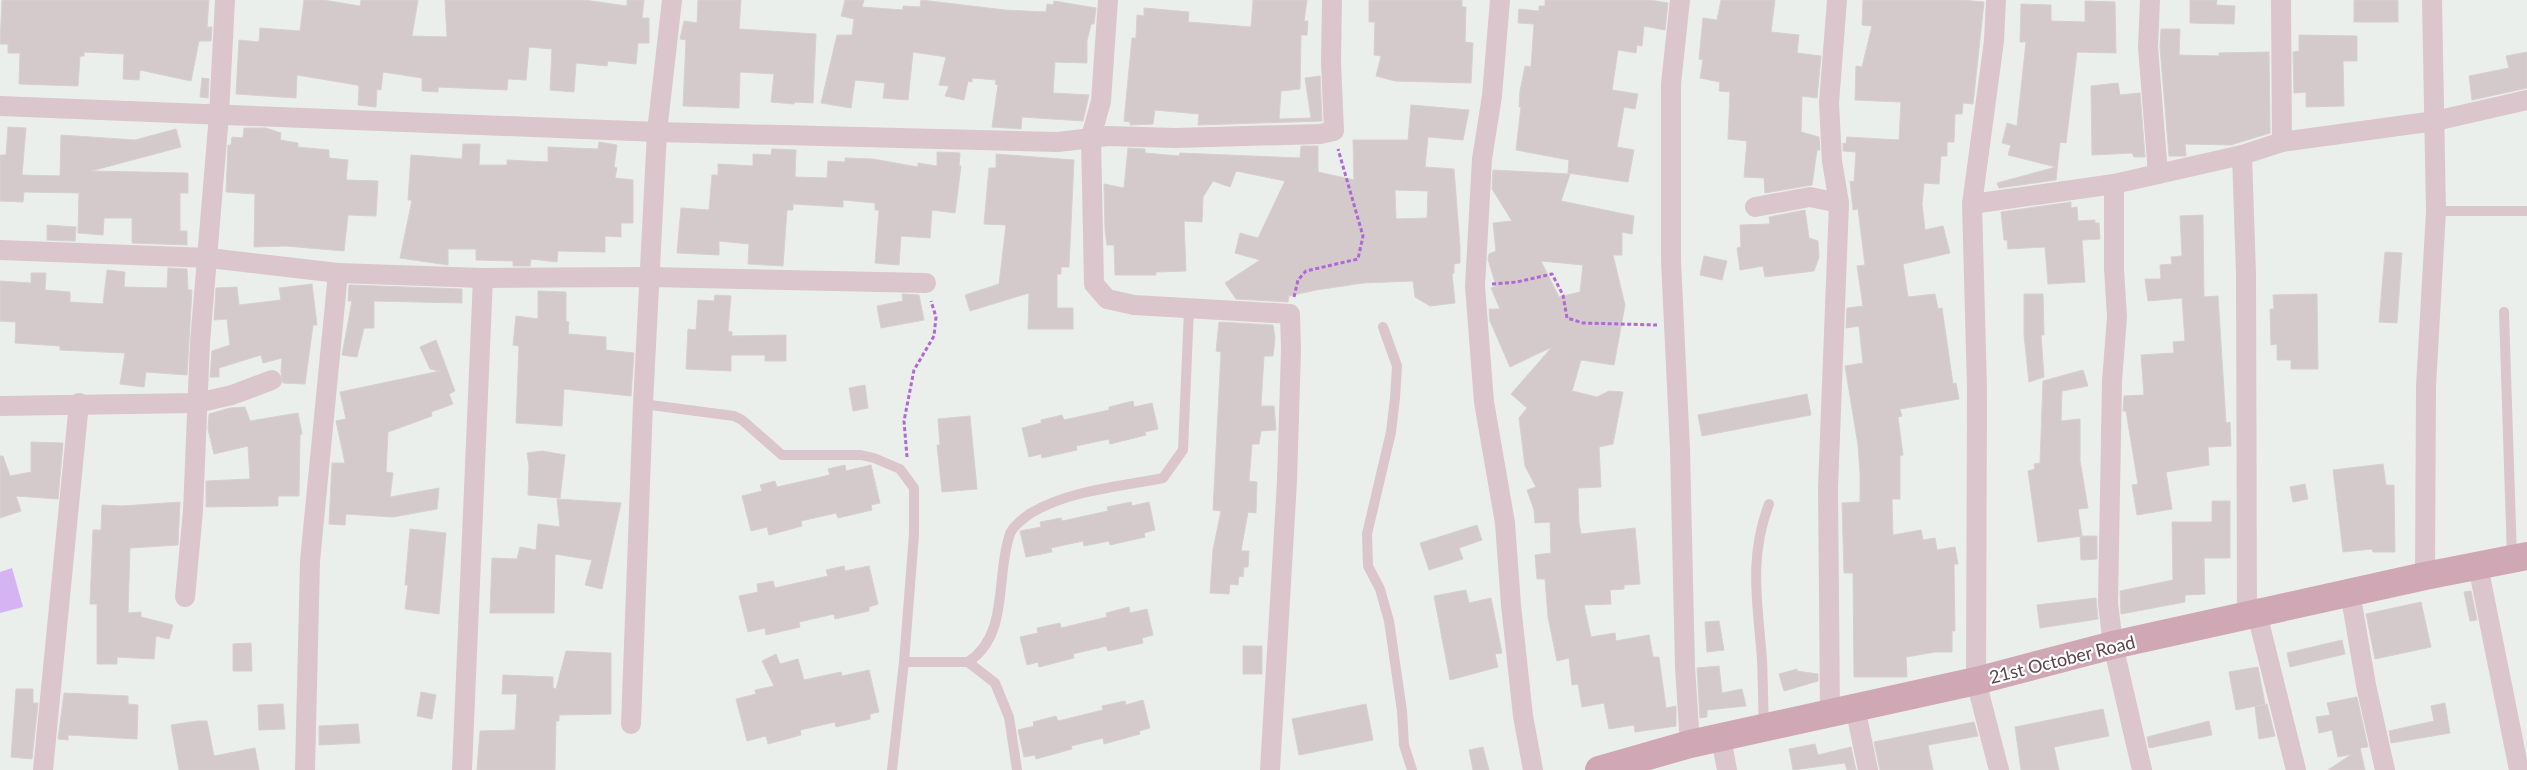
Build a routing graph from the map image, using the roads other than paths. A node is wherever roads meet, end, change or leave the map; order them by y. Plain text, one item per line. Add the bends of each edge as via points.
1 (225, 0) edge
2 (672, 0) edge
3 (1108, 0) edge
4 (1332, 0) edge
5 (1500, 0) edge
6 (1680, 0) edge
7 (1837, 0) edge
8 (1996, 0) edge
9 (2150, 0) edge
10 (2281, 0) edge
11 (2432, 0) edge
12 (2527, 100) edge
13 (0, 106) edge
14 (219, 115) junction
15 (2435, 121) junction
16 (657, 132) junction
17 (1091, 137) junction
18 (2282, 142) junction
19 (2242, 155) junction
20 (2158, 174) junction
21 (2114, 184) junction
22 (1839, 203) junction
23 (1972, 204) junction
24 (1755, 207) dead end
25 (2436, 211) junction
26 (2527, 211) edge
27 (0, 250) edge
28 (209, 258) junction
29 (338, 272) junction
30 (651, 277) junction
31 (483, 278) junction
32 (926, 284) road end
33 (1189, 308) junction
34 (2504, 312) dead end
35 (1383, 327) dead end
36 (272, 380) dead end
37 (79, 403) junction
38 (197, 403) junction
39 (643, 404) junction
40 (0, 406) edge
41 (1769, 504) dead end
42 (2520, 557) edge
43 (2478, 566) junction
44 (2425, 576) junction
45 (2350, 592) junction
46 (185, 597) dead end
47 (2252, 615) junction
48 (2113, 645) junction
49 (904, 662) junction
50 (968, 662) junction
51 (1976, 680) junction
52 (1842, 709) junction
53 (631, 724) dead end
54 (1764, 727) junction
55 (1721, 738) junction
56 (1690, 744) junction
57 (43, 770) edge
58 (305, 770) edge
59 (462, 770) edge
60 (892, 770) edge
61 (1017, 770) edge
62 (1270, 770) edge
63 (1412, 770) edge
64 (1534, 770) edge
65 (1599, 770) edge
66 (1726, 770) edge
67 (1868, 770) edge
68 (1999, 770) edge
69 (2142, 770) edge
70 (2296, 770) edge
71 (2385, 770) edge
72 (2519, 770) edge

1 - 14 street
2 - 16 street
3 - 17 street via 1101,101
4 - 17 street via 1334,131 1175,138 1134,135
5 - 64 street via 1492,96 1482,159 1475,286 1484,402 1505,523 1522,706
6 - 56 street via 1672,84 1673,326
7 - 22 street via 1829,103 1832,161
8 - 23 street via 1994,41
9 - 20 street via 2148,47
10 - 18 street
11 - 15 street
12 - 15 street
13 - 14 street
14 - 16 street
14 - 28 street
15 - 18 street
15 - 25 street
16 - 17 street via 1058,142
16 - 30 street
17 - 33 street via 1094,284 1101,294 1117,302
18 - 19 street
19 - 20 street
19 - 47 street
20 - 21 street
21 - 23 street
21 - 48 street via 2117,317 2112,381 2108,604
22 - 24 street via 1810,197
22 - 52 street via 1828,488
23 - 51 street via 1977,388
25 - 26 lane
25 - 44 street via 2426,386
27 - 28 street
28 - 29 street
28 - 38 street
29 - 31 street
29 - 58 street via 310,560
30 - 31 street
30 - 32 street
30 - 39 street
31 - 59 street
33 - 50 lane via 1183,450 1163,478 1070,496 1030,514 1010,532 993,633 980,655
33 - 62 street via 1290,314 1292,350 1287,481
34 - 42 lane
35 - 63 lane via 1397,366 1395,398 1391,432 1367,534 1368,566 1380,590 1389,621 1404,746
36 - 38 street via 232,395
37 - 38 street
37 - 40 street
37 - 57 street
38 - 46 street
39 - 49 lane via 734,416 782,455 861,455 900,469 915,495
39 - 53 street
41 - 54 lane via 1763,518 1755,567
42 - 43 main road, 21st October Road
43 - 44 main road, 21st October Road
43 - 72 street
44 - 45 main road, 21st October Road
45 - 47 main road, 21st October Road
45 - 71 street
47 - 48 main road, 21st October Road
47 - 70 street
48 - 51 main road, 21st October Road
48 - 69 street
49 - 50 lane
49 - 60 lane
50 - 61 lane via 995,683 1009,717
51 - 52 main road, 21st October Road
51 - 68 street
52 - 54 main road, 21st October Road
52 - 67 street
54 - 55 main road, 21st October Road
55 - 56 main road, 21st October Road
55 - 66 street
56 - 65 main road, 21st October Road

